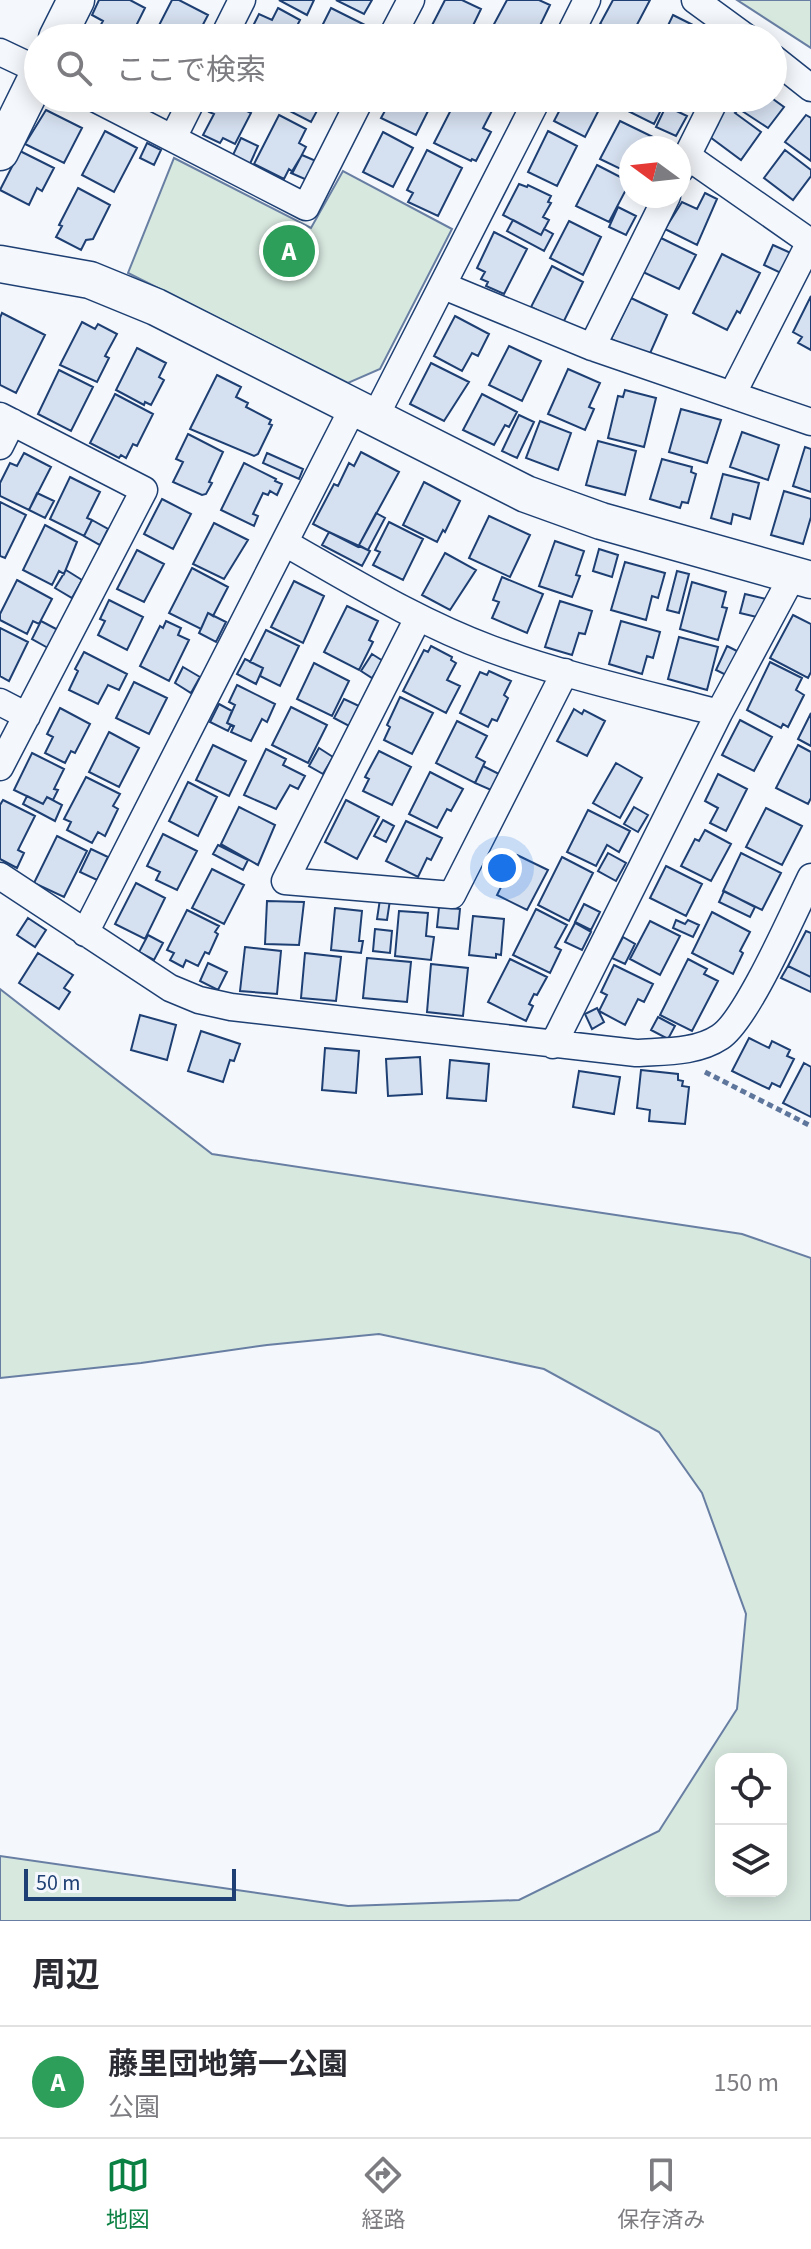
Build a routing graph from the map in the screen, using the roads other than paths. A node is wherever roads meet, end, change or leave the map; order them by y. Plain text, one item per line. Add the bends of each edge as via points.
1 (76, 0) edge
2 (242, 0) edge
3 (411, 0) edge
4 (587, 0) edge
5 (695, 0) edge
6 (64, 24) edge
7 (230, 24) edge
8 (398, 24) edge
9 (575, 24) edge
10 (728, 24) edge
11 (0, 52) edge
12 (24, 65) edge
13 (787, 69) edge
14 (811, 88) edge
15 (24, 102) edge
16 (122, 112) edge
17 (186, 112) edge
18 (354, 112) edge
19 (531, 112) edge
20 (709, 112) edge
21 (173, 138) junction
22 (691, 148) edge
23 (0, 152) edge
24 (691, 169) edge
25 (661, 208) edge
26 (0, 264) edge
27 (444, 286) junction
28 (592, 347) junction
29 (732, 395) junction
30 (364, 413) junction
31 (811, 422) edge
32 (4, 428) edge
33 (285, 543) junction
34 (802, 577) edge
35 (418, 618) junction
36 (565, 672) junction
37 (0, 702) edge
38 (719, 713) junction
39 (27, 716) junction
40 (0, 767) edge
41 (0, 876) edge
42 (811, 877) edge
43 (85, 933) junction
44 (553, 1045) junction

1 - 6 street
2 - 7 street
3 - 8 street
4 - 9 street
5 - 10 street
11 - 12 street
13 - 14 street
15 - 23 street
16 - 21 street
17 - 21 street
18 - 21 street via 306,207
19 - 27 street
20 - 22 street
24 - 29 street via 810,242
25 - 28 street
26 - 30 street via 90,280 130,296
27 - 28 street
27 - 30 street
28 - 29 street
29 - 31 street
30 - 33 street
30 - 34 street via 561,508
32 - 39 street via 144,490
33 - 35 street
33 - 43 street
34 - 38 street
35 - 36 street
35 - 36 street via 285,881 452,895
36 - 38 street
37 - 39 street
38 - 44 street
39 - 40 street
41 - 43 street
42 - 44 street via 744,1010 722,1037 692,1049 636,1053
43 - 44 street via 170,988 210,1002

